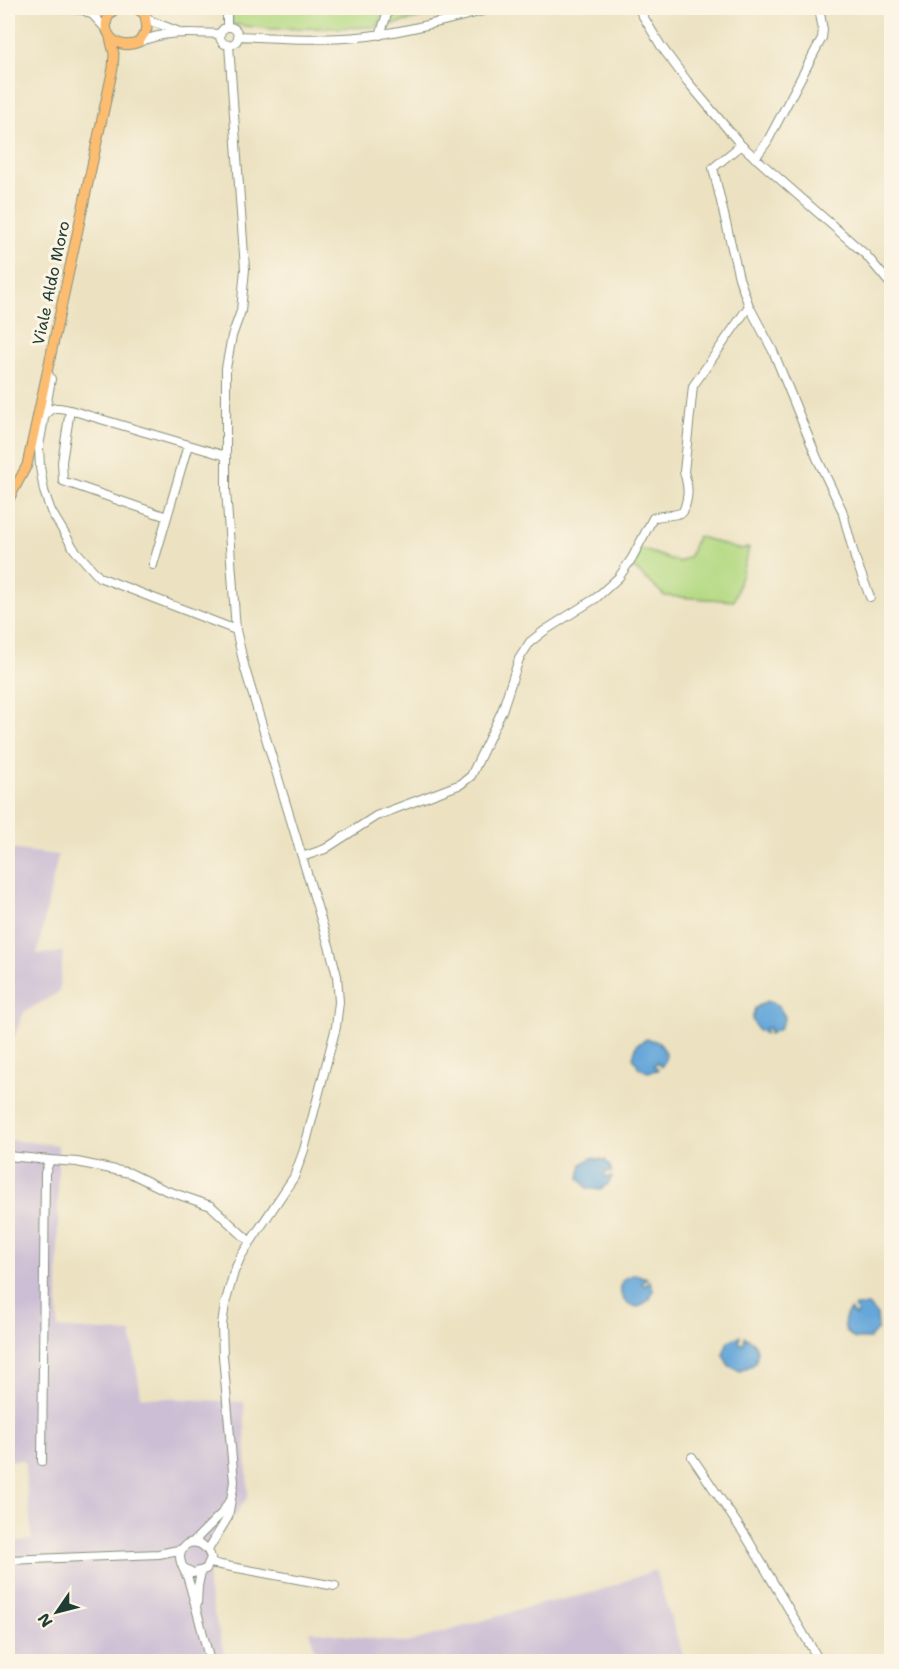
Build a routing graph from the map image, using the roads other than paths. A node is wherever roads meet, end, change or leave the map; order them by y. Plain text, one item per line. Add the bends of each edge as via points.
1 (57, 8) edge
2 (115, 8) edge
3 (136, 8) edge
4 (227, 8) edge
5 (389, 8) edge
6 (494, 8) edge
7 (638, 8) edge
8 (819, 8) edge
9 (84, 10) junction
10 (144, 15) junction
11 (227, 27) junction
12 (178, 32) junction
13 (109, 34) junction
14 (220, 34) junction
15 (380, 35) junction
16 (238, 36) junction
17 (136, 43) junction
18 (229, 45) junction
19 (113, 68) junction
20 (741, 145) junction
21 (755, 158) junction
22 (891, 286) edge
23 (749, 306) junction
24 (47, 372) junction
25 (49, 390) junction
26 (70, 410) junction
27 (45, 415) junction
28 (188, 445) junction
29 (226, 456) junction
30 (8, 501) edge
31 (167, 517) junction
32 (153, 565) dead end
33 (870, 597) dead end
34 (236, 630) junction
35 (302, 857) junction
36 (8, 1156) edge
37 (50, 1160) junction
38 (249, 1241) junction
39 (692, 1457) dead end
40 (42, 1461) dead end
41 (231, 1499) junction
42 (193, 1542) junction
43 (183, 1549) junction
44 (208, 1550) junction
45 (159, 1554) junction
46 (8, 1560) edge
47 (210, 1563) junction
48 (183, 1565) junction
49 (201, 1572) junction
50 (335, 1586) dead end
51 (196, 1611) junction
52 (210, 1662) edge
53 (820, 1662) edge

1 - 9 street
2 - 9 street
2 - 13 main road via 108,16
3 - 10 main road
4 - 11 street
5 - 15 street
6 - 15 street
7 - 20 street via 687,81
8 - 21 street via 822,38
9 - 13 street
10 - 12 street
10 - 17 main road via 147,29
11 - 14 street
11 - 16 street via 235,29
12 - 14 street
12 - 17 street
13 - 17 main road via 124,46
13 - 19 main road, Viale Aldo Moro
14 - 18 street via 222,42
15 - 16 street
16 - 18 street
17 - 19 main road, Viale Aldo Moro via 120,55
18 - 29 street via 245,269 241,311 228,352
19 - 24 main road, Viale Aldo Moro
20 - 21 street
20 - 23 street via 713,168
21 - 22 street via 866,255
23 - 33 street via 773,351 842,510
23 - 35 street via 693,386 684,472 688,499 682,512 653,518 619,577 596,598 530,642 519,659 502,711 471,776 461,784 376,816 325,849
24 - 25 street via 51,379
24 - 30 main road, Viale Aldo Moro via 27,465
25 - 26 street via 56,402
25 - 27 street
26 - 27 street via 56,407
26 - 28 street
26 - 31 street via 63,481
27 - 34 street via 39,446 44,491 56,521 74,549 99,577
28 - 29 street
28 - 31 street
29 - 34 street
31 - 32 street
34 - 35 street
35 - 38 street via 337,976 336,1027 294,1177
36 - 37 street
37 - 38 street via 130,1173 211,1206
37 - 40 street via 45,1173
38 - 41 street via 234,1272 222,1325 234,1482
39 - 53 street via 747,1538
41 - 42 street
41 - 44 street via 228,1517
42 - 43 street
42 - 44 street
43 - 45 street
43 - 48 street
44 - 47 street
45 - 46 street
45 - 48 street
47 - 49 street
47 - 50 street
48 - 49 street via 193,1573
48 - 51 street
49 - 51 street
51 - 52 street

